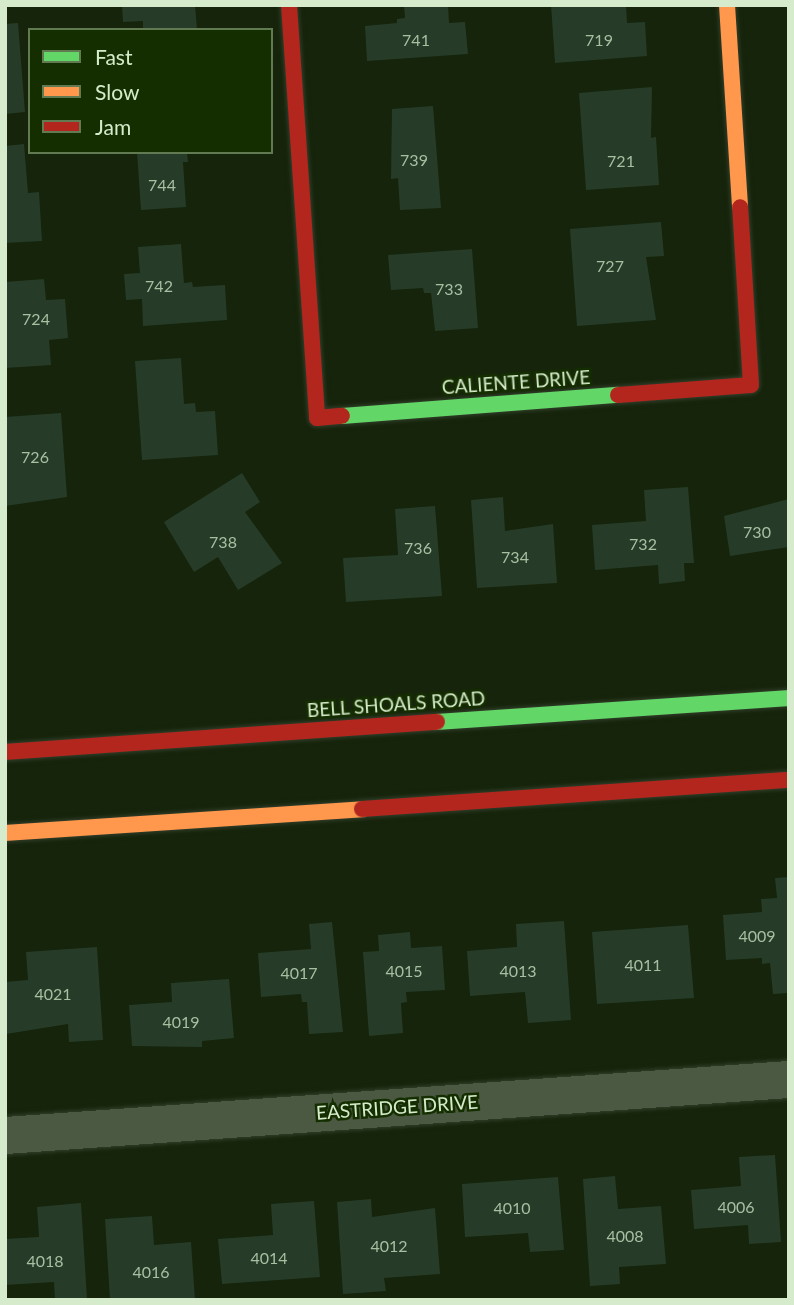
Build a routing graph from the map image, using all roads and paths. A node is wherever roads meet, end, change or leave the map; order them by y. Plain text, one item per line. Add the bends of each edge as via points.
1 (289, 5) edge
2 (727, 5) edge
3 (789, 698) edge
4 (5, 752) edge
5 (789, 780) edge
6 (5, 833) edge
7 (789, 1079) edge
8 (5, 1135) edge

1 - 2 main road, CALIENTE DRIVE via 317,418 751,386
3 - 4 main road, BELL SHOALS ROAD
5 - 6 main road
7 - 8 street, EASTRIDGE DRIVE

